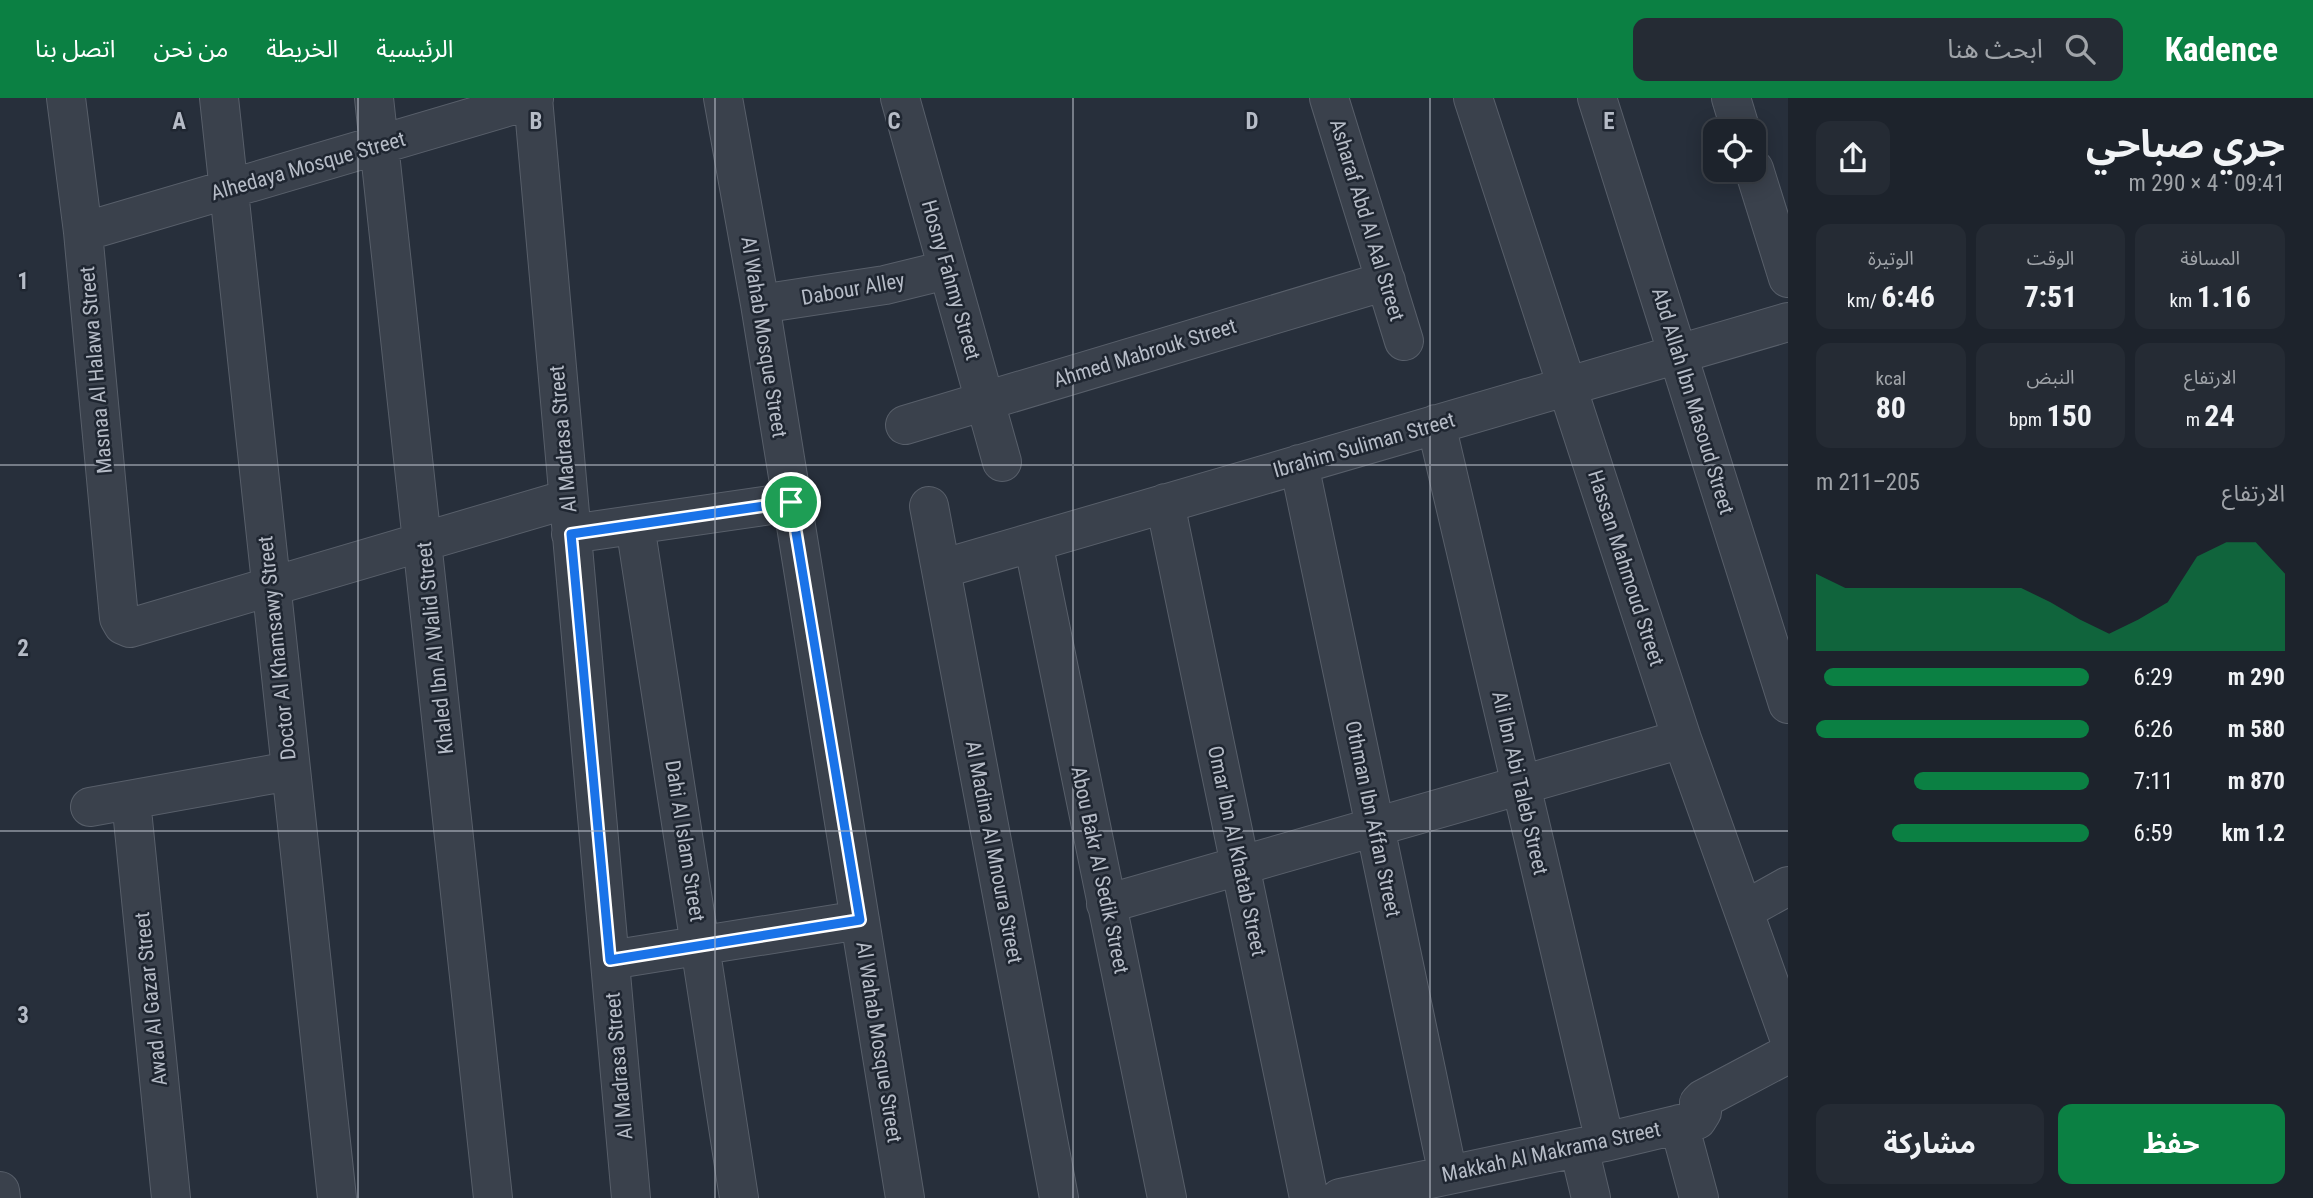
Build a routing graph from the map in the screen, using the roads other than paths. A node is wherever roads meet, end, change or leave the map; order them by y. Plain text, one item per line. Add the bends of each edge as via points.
1 (66, 98) edge
2 (219, 98) edge
3 (374, 98) edge
4 (533, 98) edge
5 (723, 98) edge
6 (900, 98) edge
7 (1329, 98) edge
8 (1473, 98) edge
9 (1597, 98) edge
10 (1731, 98) edge
11 (1737, 119) edge
12 (380, 145) junction
13 (1758, 182) edge
14 (229, 190) junction
15 (83, 232) junction
16 (946, 270) junction
17 (1788, 278) edge
18 (1386, 281) junction
19 (760, 304) junction
20 (1788, 323) edge
21 (1404, 341) dead end
22 (1678, 354) junction
23 (1566, 387) junction
24 (985, 401) junction
25 (1436, 424) junction
26 (905, 425) dead end
27 (1002, 462) dead end
28 (1299, 464) junction
29 (791, 502) junction
30 (1165, 503) junction
31 (929, 506) dead end
32 (570, 517) junction
33 (635, 525) junction
34 (424, 541) junction
35 (1033, 542) junction
36 (941, 569) junction
37 (271, 586) junction
38 (1788, 704) edge
39 (1682, 738) junction
40 (290, 771) junction
41 (1521, 785) junction
42 (131, 800) junction
43 (90, 807) dead end
44 (1375, 827) junction
45 (1240, 866) junction
46 (1788, 886) edge
47 (1107, 904) junction
48 (1745, 910) junction
49 (860, 920) junction
50 (701, 946) junction
51 (610, 960) junction
52 (1788, 1035) edge
53 (1788, 1054) edge
54 (1691, 1111) junction
55 (1592, 1145) junction
56 (1464, 1181) edge
57 (0, 1191) edge
58 (1355, 1196) edge
59 (1, 1198) edge
60 (171, 1198) edge
61 (337, 1198) edge
62 (493, 1198) edge
63 (631, 1198) edge
64 (739, 1198) edge
65 (905, 1198) edge
66 (1059, 1198) edge
67 (1167, 1198) edge
68 (1309, 1198) edge
69 (1591, 1198) edge
70 (1699, 1198) edge

1 - 15 street, Masnaa Al Halawa Street
2 - 14 street, Doctor Al Khamsawy Street
3 - 12 street, Khaled Ibn Al Walid Street
4 - 12 street, Alhedaya Mosque Street
4 - 32 street, Al Madrasa Street
5 - 19 street, Al Wahab Mosque Street
6 - 16 street, Hosny Fahmy Street
7 - 18 street, Asharaf Abd Al Aal Street
8 - 23 street, Hassan Mahmoud Street
9 - 22 street, Abd Allah Ibn Masoud Street
10 - 11 street
12 - 14 street, Alhedaya Mosque Street
12 - 34 street, Khaled Ibn Al Walid Street
13 - 17 street
14 - 15 street, Alhedaya Mosque Street
14 - 37 street, Doctor Al Khamsawy Street
15 - 37 street, Masnaa Al Halawa Street via 119,618 130,628
16 - 19 street, Dabour Alley via 885,285
16 - 24 street, Hosny Fahmy Street
18 - 21 street, Asharaf Abd Al Aal Street
18 - 24 street, Ahmed Mabrouk Street
19 - 29 street, Al Wahab Mosque Street
20 - 22 street, Ibrahim Suliman Street
22 - 23 street, Ibrahim Suliman Street
22 - 38 street, Abd Allah Ibn Masoud Street
23 - 25 street, Ibrahim Suliman Street
23 - 39 street, Hassan Mahmoud Street
24 - 26 street, Ahmed Mabrouk Street
24 - 27 street, Hosny Fahmy Street
25 - 28 street, Ibrahim Suliman Street
25 - 41 street, Ali Ibn Abi Taleb Street
28 - 30 street, Ibrahim Suliman Street
28 - 44 street, Othman Ibn Affan Street
29 - 33 street
29 - 49 street, Al Wahab Mosque Street
30 - 35 street, Ibrahim Suliman Street
30 - 45 street, Omar Ibn Al Khatab Street
31 - 36 street, Al Madina Al Mnoura Street
32 - 33 street
32 - 34 street
32 - 51 street, Al Madrasa Street
33 - 50 street, Dahi Al Islam Street
34 - 37 street
34 - 62 street, Khaled Ibn Al Walid Street
35 - 36 street, Ibrahim Suliman Street
35 - 47 street, Abou Bakr Al Sedik Street
36 - 66 street, Al Madina Al Mnoura Street
37 - 40 street, Doctor Al Khamsawy Street
39 - 41 street
39 - 48 street, Hassan Mahmoud Street
40 - 42 street
40 - 61 street, Doctor Al Khamsawy Street
41 - 44 street
41 - 55 street, Ali Ibn Abi Taleb Street
42 - 43 street
42 - 60 street, Awad Al Gazar Street
44 - 45 street
44 - 56 street, Othman Ibn Affan Street
45 - 47 street
45 - 68 street, Omar Ibn Al Khatab Street
46 - 48 street
47 - 67 street, Abou Bakr Al Sedik Street
48 - 52 street, Hassan Mahmoud Street
49 - 50 street
49 - 65 street, Al Wahab Mosque Street
50 - 51 street
50 - 64 street, Dahi Al Islam Street
51 - 63 street, Al Madrasa Street
53 - 54 street, Makkah Al Makrama Street
54 - 55 street, Makkah Al Makrama Street
54 - 70 street
55 - 56 street, Makkah Al Makrama Street
55 - 69 street, Ali Ibn Abi Taleb Street
56 - 58 street, Makkah Al Makrama Street
57 - 59 street

